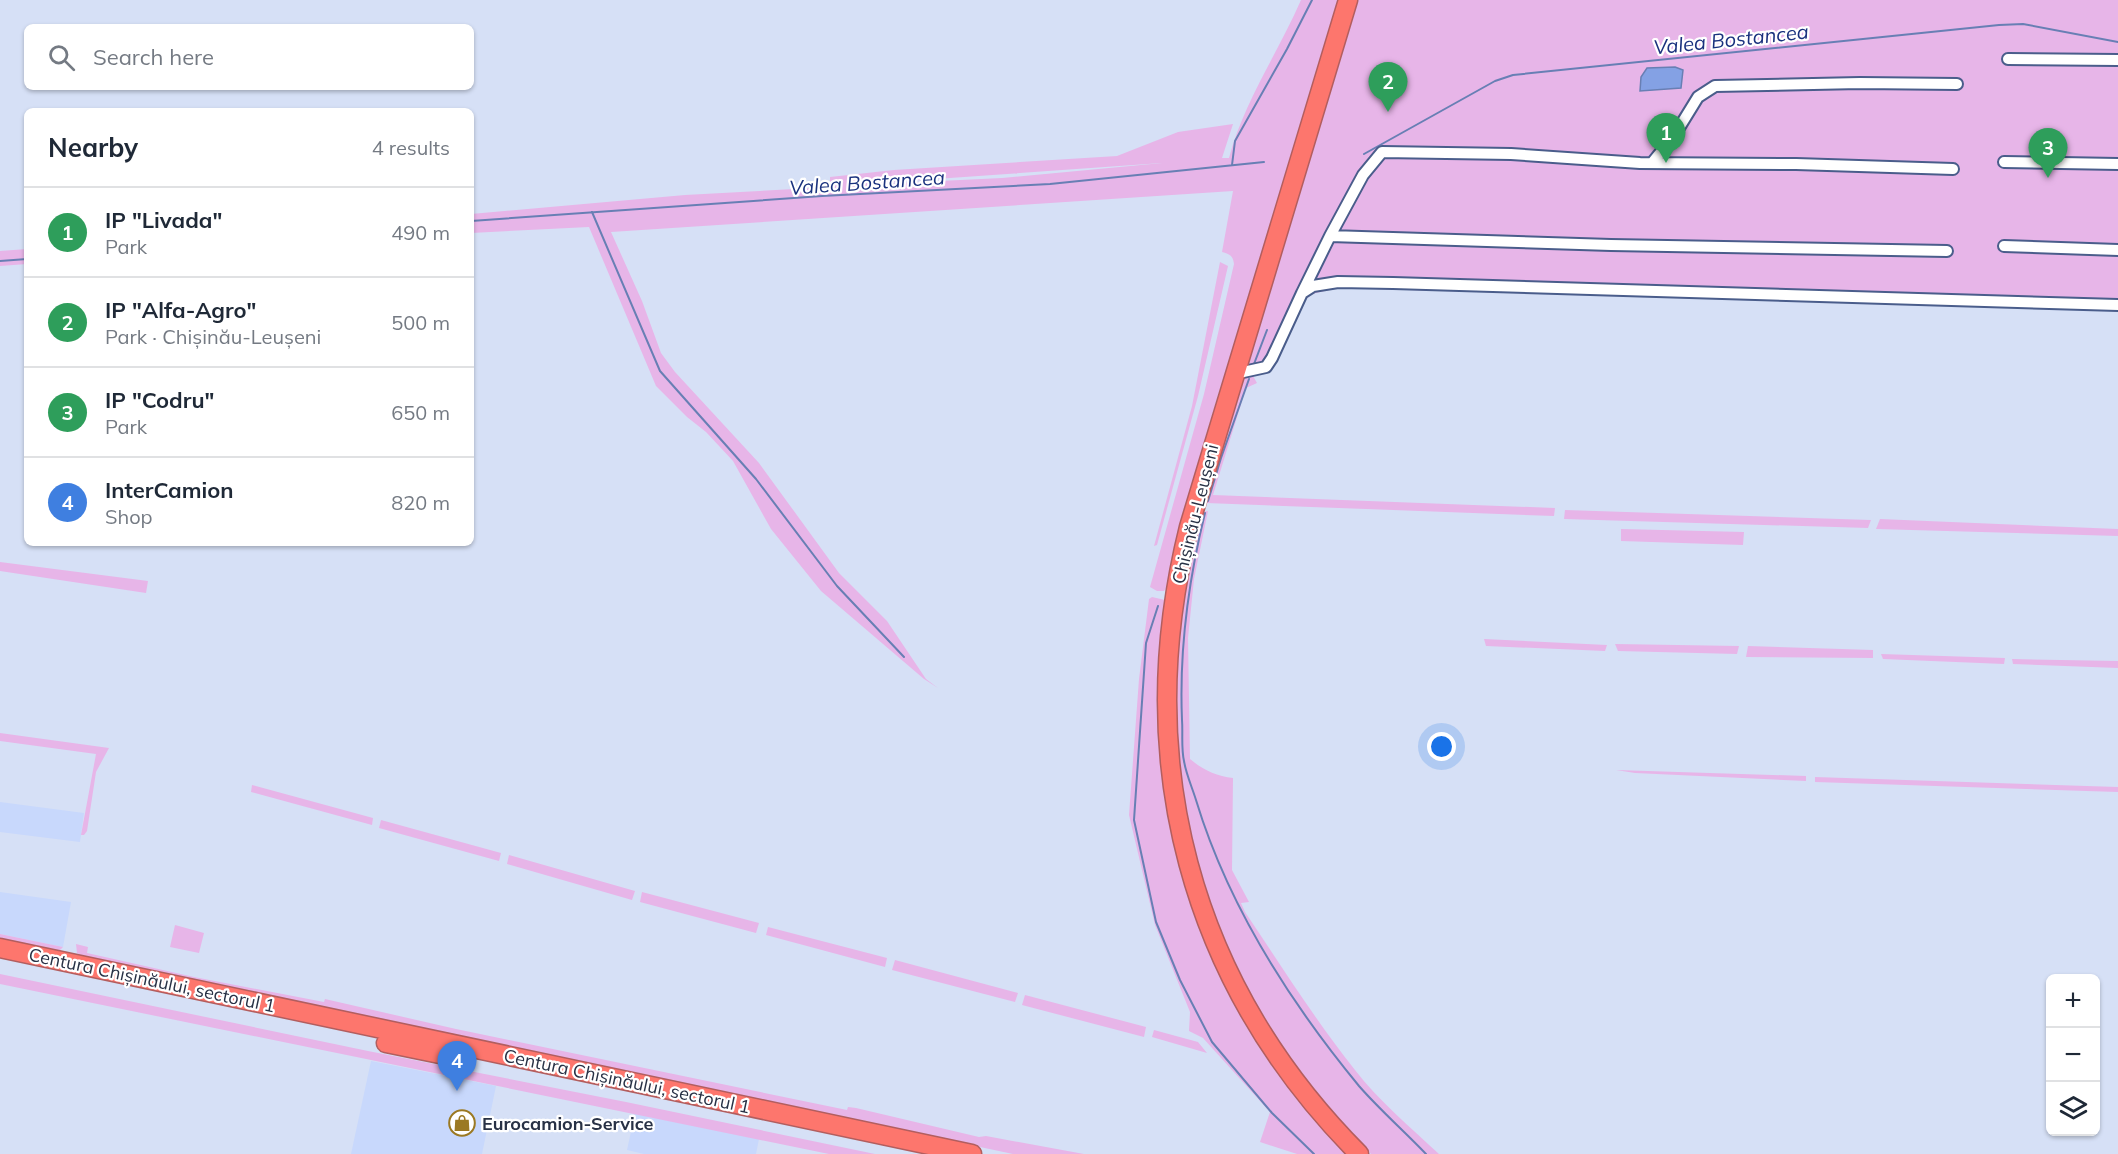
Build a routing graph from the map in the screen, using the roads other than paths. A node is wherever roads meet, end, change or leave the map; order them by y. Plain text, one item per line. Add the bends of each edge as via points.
1 (1348, 0) edge
2 (2008, 59) dead end
3 (2118, 60) edge
4 (1957, 84) dead end
5 (2004, 162) dead end
6 (1652, 163) junction
7 (2118, 164) edge
8 (1953, 169) dead end
9 (1330, 236) junction
10 (2004, 246) dead end
11 (2118, 250) edge
12 (1947, 251) dead end
13 (1302, 293) junction
14 (2118, 304) edge
15 (1234, 374) junction
16 (0, 948) edge
17 (0, 960) edge
18 (1355, 1150) edge
19 (915, 1154) edge
20 (972, 1154) edge

1 - 15 highway, Chișinău-Leușeni
2 - 3 street
4 - 6 street via 1716,86 1698,97
5 - 7 street
6 - 8 street
6 - 9 street via 1511,154 1382,152 1363,175
9 - 12 street
9 - 13 street
10 - 11 street
13 - 14 street via 1324,283 1393,283
13 - 15 street via 1266,367
15 - 18 highway, Chișinău-Leușeni via 1189,527 1176,588 1167,715 1173,796 1197,896 1245,1006 1307,1096
16 - 20 highway, Centura Chișinăului, sectorul 1
17 - 19 highway, Centura Chișinăului, sectorul 1

